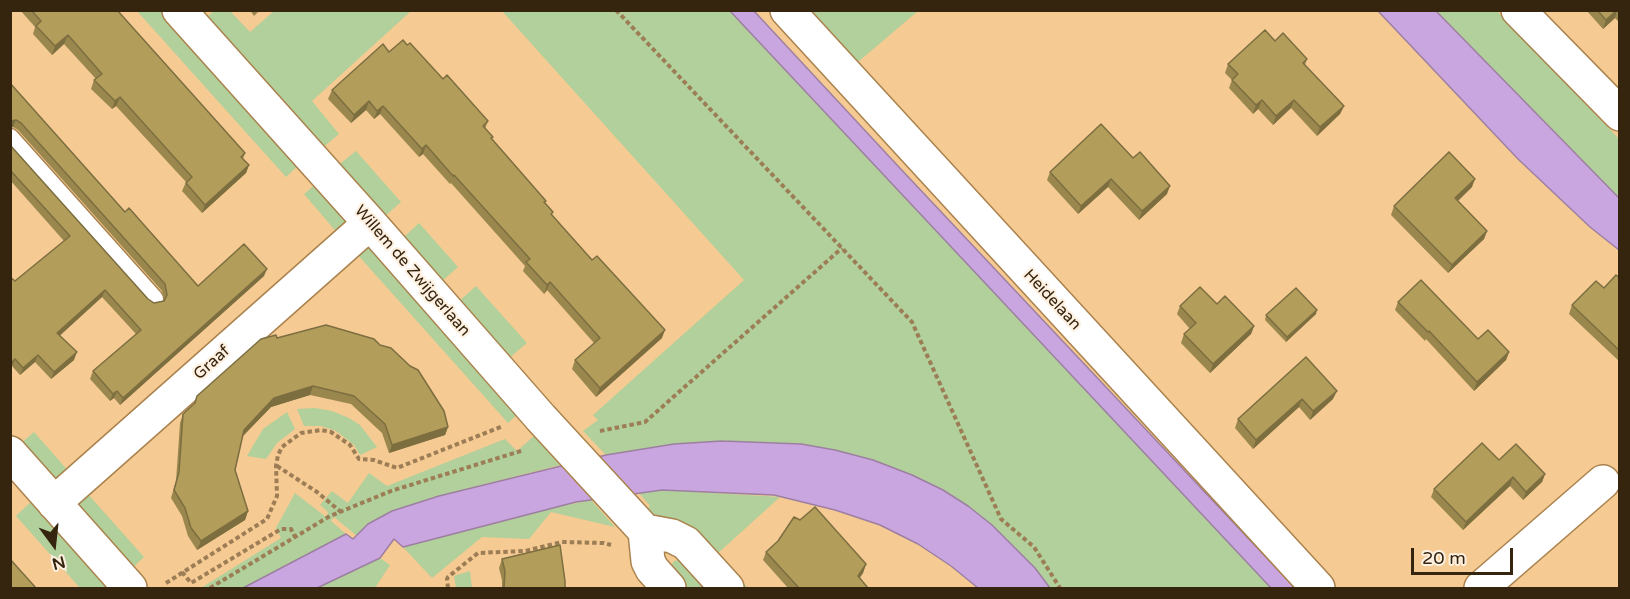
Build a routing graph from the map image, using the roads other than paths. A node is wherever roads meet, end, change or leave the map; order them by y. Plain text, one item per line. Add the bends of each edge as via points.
1 (179, 10) edge
2 (786, 10) edge
3 (1518, 10) edge
4 (1620, 114) edge
5 (10, 138) edge
6 (370, 223) junction
7 (154, 299) dead end
8 (10, 453) edge
9 (1603, 482) dead end
10 (54, 503) junction
11 (637, 523) junction
12 (662, 586) edge
13 (130, 588) edge
14 (727, 588) edge
15 (1318, 588) edge
16 (1481, 588) edge

1 - 6 street, Willem de Zwijgerlaan
2 - 15 street, Heidelaan
3 - 4 street
5 - 7 lane
6 - 10 street, Graaf
6 - 11 street, Willem de Zwijgerlaan via 527,429
8 - 10 street
9 - 16 street
10 - 13 street
11 - 12 street via 648,561
11 - 14 street via 686,543

